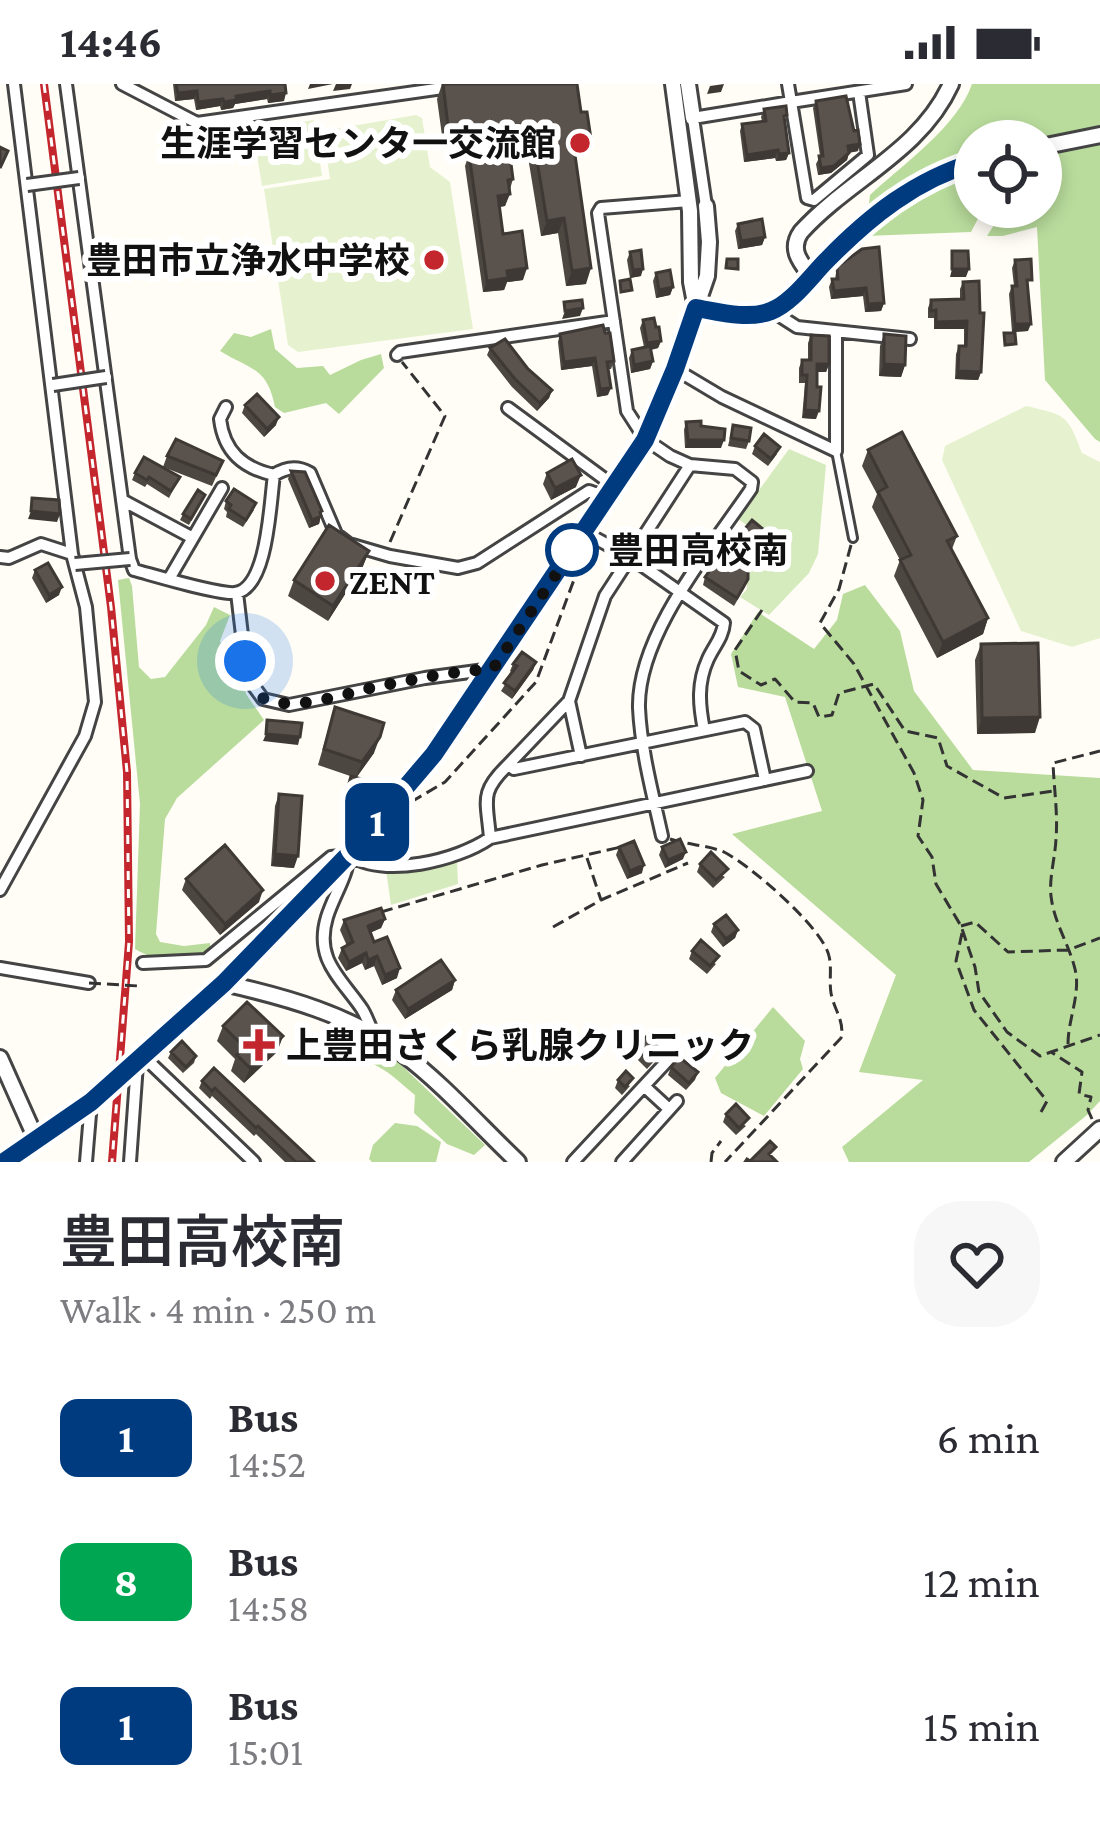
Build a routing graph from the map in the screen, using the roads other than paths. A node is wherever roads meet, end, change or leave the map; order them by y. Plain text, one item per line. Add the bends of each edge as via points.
1 (14, 84) edge
2 (66, 84) edge
3 (122, 84) edge
4 (151, 84) edge
5 (362, 84) edge
6 (471, 84) edge
7 (673, 84) edge
8 (688, 84) edge
9 (788, 84) edge
10 (906, 84) edge
11 (951, 84) edge
12 (136, 92) junction
13 (859, 92) junction
14 (365, 100) junction
15 (790, 102) junction
16 (693, 118) junction
17 (1100, 135) edge
18 (1062, 143) edge
19 (687, 159) junction
20 (954, 170) edge
21 (79, 178) junction
22 (28, 185) junction
23 (689, 201) junction
24 (706, 206) joint
25 (811, 276) junction
26 (696, 308) junction
27 (772, 311) junction
28 (614, 321) junction
29 (836, 333) junction
30 (910, 339) edge
31 (397, 356) road end
32 (675, 369) junction
33 (106, 377) junction
34 (53, 385) junction
35 (226, 407) dead end
36 (508, 408) dead end
37 (645, 440) junction
38 (836, 451) junction
39 (690, 466) junction
40 (274, 475) junction
41 (222, 488) dead end
42 (610, 492) junction
43 (122, 500) junction
44 (584, 532) junction
45 (193, 538) junction
46 (853, 538) road end
47 (0, 556) edge
48 (630, 557) junction
49 (74, 559) junction
50 (130, 559) junction
51 (169, 579) junction
52 (682, 592) junction
53 (237, 593) junction
54 (493, 669) junction
55 (569, 701) junction
56 (704, 730) junction
57 (644, 741) junction
58 (581, 756) junction
59 (508, 765) junction
60 (806, 771) dead end
61 (765, 780) junction
62 (656, 805) junction
63 (662, 836) road end
64 (490, 838) junction
65 (349, 854) junction
66 (0, 890) edge
67 (143, 962) dead end
68 (0, 968) edge
69 (89, 982) road end
70 (224, 983) junction
71 (374, 1035) junction
72 (0, 1058) edge
73 (669, 1059) dead end
74 (138, 1063) junction
75 (644, 1086) junction
76 (91, 1102) junction
77 (1096, 1125) edge
78 (37, 1141) junction
79 (4, 1162) edge
80 (86, 1162) edge
81 (130, 1162) edge
82 (254, 1162) edge
83 (518, 1162) edge
84 (572, 1162) edge
85 (622, 1162) edge
86 (1064, 1162) edge

1 - 22 street
2 - 21 street
3 - 12 street
4 - 12 street
5 - 14 street
6 - 14 street
7 - 19 street
8 - 16 street
9 - 15 street
10 - 13 street
11 - 25 street via 916,136 801,232 796,251
12 - 14 street via 196,123
13 - 15 street
13 - 15 street via 868,154 814,200 805,194
15 - 16 street
16 - 19 street
17 - 18 street
19 - 23 street
19 - 24 street
20 - 25 street via 889,204
21 - 22 street, bridge
21 - 33 street
22 - 34 street
23 - 26 street
23 - 28 street via 601,208
24 - 26 street via 707,276
25 - 27 street
26 - 27 street
26 - 32 street
27 - 29 street via 796,327
28 - 31 street
28 - 37 street via 627,411
29 - 30 street
29 - 38 street
32 - 37 street
32 - 38 street
33 - 34 street, bridge
33 - 43 street
34 - 49 street
35 - 40 street via 220,419 227,446 255,471
36 - 42 street
37 - 39 street
37 - 42 street
38 - 46 lane
39 - 48 street
39 - 52 street via 735,469 752,482
40 - 42 street via 310,473 336,534 349,544 458,568 590,491
40 - 53 street via 262,562 252,584
41 - 45 street
42 - 44 street
43 - 45 street
43 - 50 street
44 - 48 street
44 - 54 street
45 - 51 street
47 - 49 street via 40,544
48 - 52 street
48 - 55 street via 605,596
49 - 50 street, bridge
49 - 66 street via 95,702 86,736
50 - 51 street via 134,571
51 - 53 street
52 - 56 street via 725,626 700,681
52 - 57 street via 647,658
53 - 54 street via 247,677 263,699 289,705
54 - 65 street via 442,745
55 - 58 street
55 - 59 street
56 - 57 street
56 - 61 street via 750,724
57 - 58 street
57 - 62 street
58 - 59 street
59 - 64 street via 487,790
60 - 61 street
61 - 62 street
62 - 63 street
62 - 64 street
64 - 65 street via 452,857 394,866
65 - 67 street via 332,857 206,960
65 - 70 street
65 - 71 street via 323,942
68 - 69 street
70 - 71 street
70 - 74 street
71 - 83 street
72 - 78 street
73 - 75 street
74 - 76 street, bridge
74 - 81 street
74 - 82 street
75 - 84 street
75 - 85 street via 673,1105
76 - 78 street
76 - 80 street
77 - 86 street
78 - 79 street

